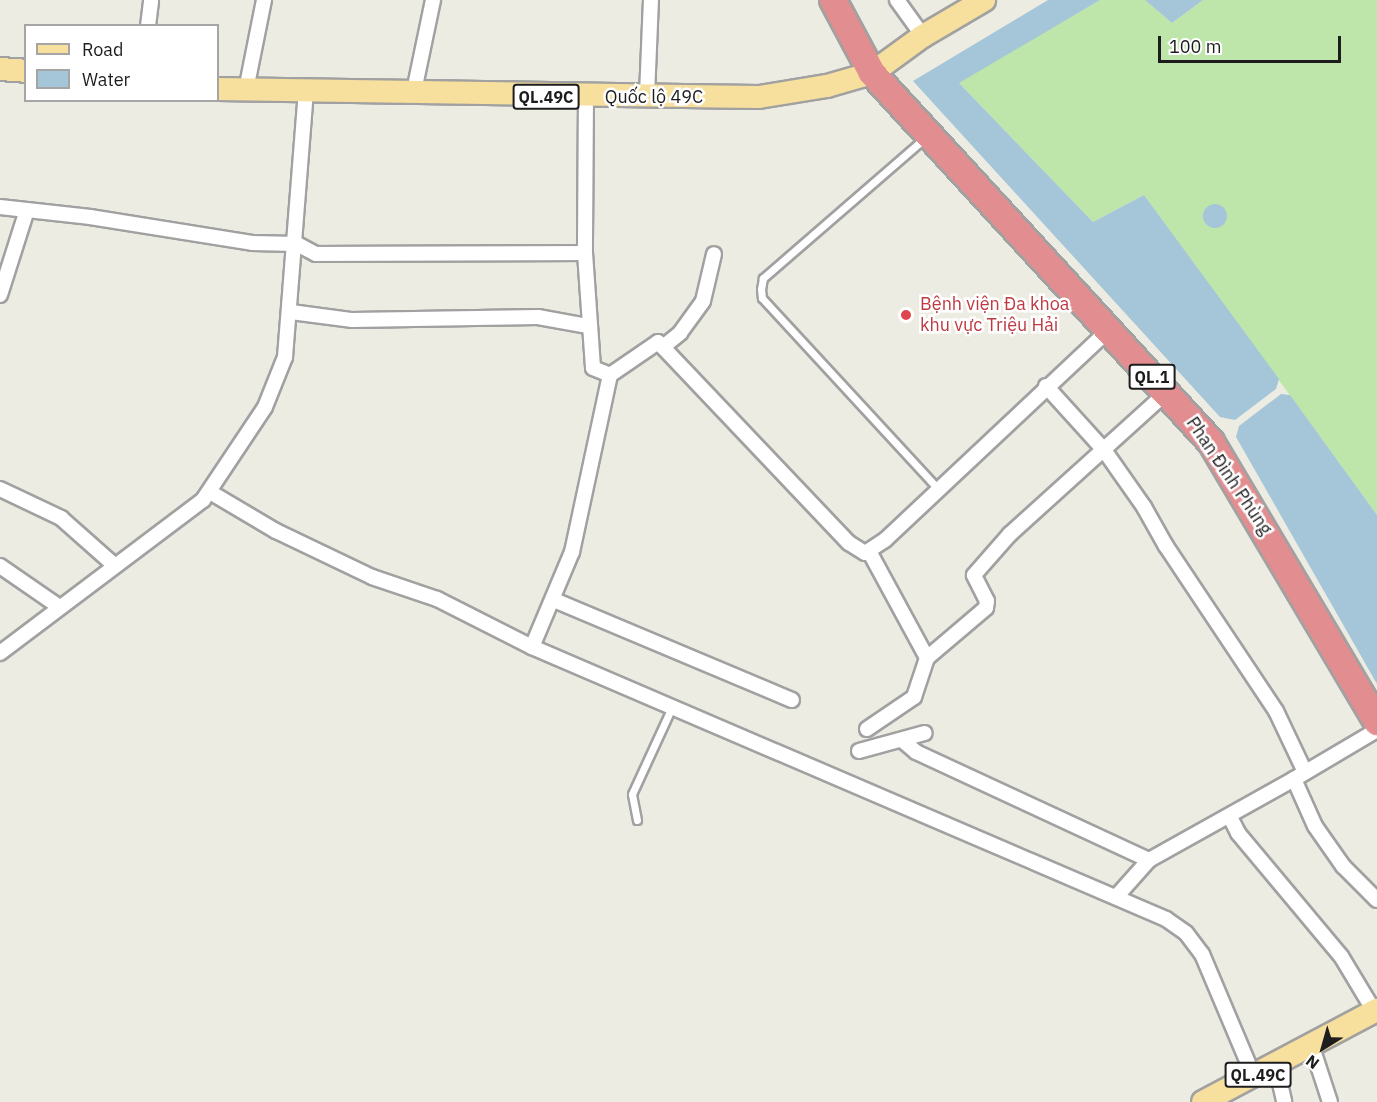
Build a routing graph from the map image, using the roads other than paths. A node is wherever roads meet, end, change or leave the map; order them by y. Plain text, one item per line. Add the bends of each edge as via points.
1 (151, 0) edge
2 (264, 0) edge
3 (432, 0) edge
4 (651, 0) edge
5 (833, 0) edge
6 (897, 0) edge
7 (984, 0) edge
8 (148, 24) edge
9 (923, 36) junction
10 (0, 69) edge
11 (24, 71) edge
12 (872, 73) junction
13 (219, 89) edge
14 (246, 90) junction
15 (414, 91) junction
16 (306, 92) junction
17 (647, 95) junction
18 (585, 97) junction
19 (929, 134) junction
20 (0, 207) edge
21 (27, 210) junction
22 (297, 244) junction
23 (585, 252) junction
24 (714, 254) dead end
25 (0, 295) edge
26 (291, 312) junction
27 (588, 326) junction
28 (1109, 330) junction
29 (663, 347) junction
30 (610, 375) junction
31 (1046, 386) junction
32 (1167, 392) junction
33 (1104, 450) junction
34 (938, 489) junction
35 (1, 492) edge
36 (210, 492) junction
37 (869, 551) junction
38 (113, 564) junction
39 (0, 566) edge
40 (554, 600) junction
41 (58, 606) junction
42 (532, 647) junction
43 (0, 653) edge
44 (927, 658) junction
45 (792, 700) dead end
46 (673, 705) junction
47 (1377, 722) edge
48 (867, 729) dead end
49 (1377, 730) edge
50 (925, 733) dead end
51 (903, 741) junction
52 (859, 751) dead end
53 (1300, 776) junction
54 (1230, 817) junction
55 (637, 820) dead end
56 (1149, 860) junction
57 (1116, 897) junction
58 (1377, 900) edge
59 (1376, 1010) edge
60 (1312, 1047) junction
61 (1276, 1066) junction
62 (1254, 1077) junction
63 (1203, 1102) edge
64 (1284, 1102) edge
65 (1330, 1102) edge

1 - 8 street
2 - 14 street
3 - 15 street
4 - 17 street
5 - 12 highway, QL.1
6 - 9 street
7 - 9 main road, QL.49C
9 - 12 main road, QL.49C
10 - 11 main road
12 - 17 main road, Quốc lộ 49C / QL.49C via 827,86 759,97
12 - 19 highway, Phan Đình Phùng / QL.1
13 - 14 main road, Quốc lộ 49C / QL.49C
14 - 16 main road, Quốc lộ 49C / QL.49C
15 - 16 main road, Quốc lộ 49C / QL.49C
15 - 18 main road, Quốc lộ 49C / QL.49C
16 - 22 street via 299,146
17 - 18 main road, Quốc lộ 49C / QL.49C
18 - 23 street
19 - 28 highway, Phan Đình Phùng / QL.1
19 - 34 lane via 763,278 761,288 762,298
20 - 21 street
21 - 22 street via 252,243
21 - 25 street
22 - 23 street via 316,255
22 - 26 street
23 - 27 street
24 - 29 street via 703,301 680,333
26 - 27 street via 352,320 538,317
26 - 36 street via 278,383
27 - 30 street via 593,368
28 - 31 street
28 - 32 highway, Phan Đình Phùng / QL.1
29 - 30 street via 658,342
29 - 37 street via 849,543
30 - 40 street via 577,531
31 - 33 street
31 - 34 street
32 - 33 street
32 - 47 highway, Phan Đình Phùng / QL.1 via 1235,478
33 - 44 street via 1010,534 974,575 987,606
33 - 53 street via 1271,702
34 - 37 street
35 - 38 street via 61,518
36 - 38 street
36 - 42 street via 276,531 372,577 451,606
37 - 44 street
38 - 41 street
39 - 41 street
40 - 42 street
40 - 45 street
41 - 43 street
42 - 46 street
44 - 48 street via 917,694
46 - 55 lane via 632,794
46 - 57 street
49 - 53 street
50 - 51 street
51 - 52 street
51 - 56 street via 916,752
53 - 54 street
53 - 58 street via 1315,826 1343,866
54 - 56 street
54 - 59 street via 1238,833 1341,956
56 - 57 street
57 - 62 street via 1166,919 1195,942
59 - 60 main road
60 - 61 main road, QL.49C
60 - 65 street
61 - 62 main road, QL.49C
61 - 64 street
62 - 63 main road, QL.49C

